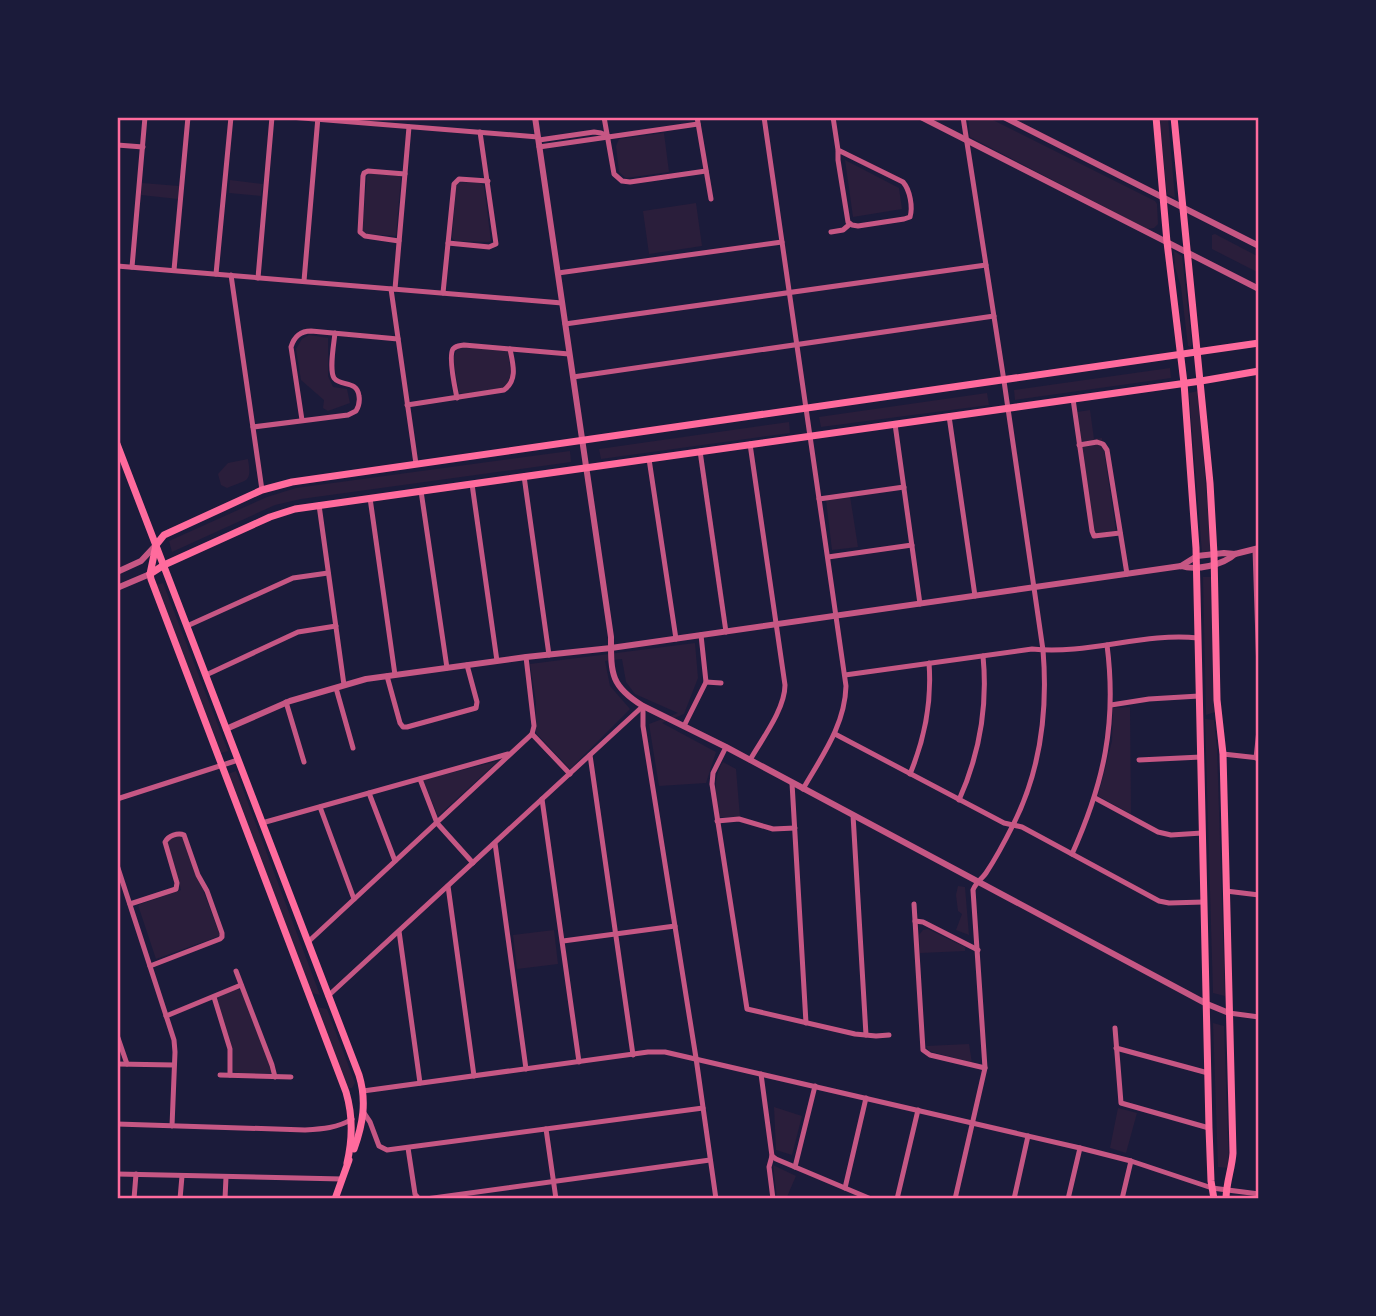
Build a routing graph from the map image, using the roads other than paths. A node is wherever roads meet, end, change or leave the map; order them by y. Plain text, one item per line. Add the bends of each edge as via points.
1 (145, 117) edge
2 (188, 117) edge
3 (231, 117) edge
4 (272, 117) edge
5 (289, 117) edge
6 (535, 117) edge
7 (604, 117) edge
8 (764, 117) edge
9 (834, 117) edge
10 (921, 117) edge
11 (963, 117) edge
12 (1004, 117) edge
13 (1156, 117) edge
14 (1174, 117) edge
15 (318, 118) edge
16 (698, 120) edge
17 (410, 127) junction
18 (480, 132) junction
19 (608, 136) junction
20 (967, 140) junction
21 (539, 141) junction
22 (117, 145) edge
23 (143, 147) junction
24 (838, 150) junction
25 (706, 170) junction
26 (405, 174) junction
27 (488, 181) junction
28 (1163, 198) junction
29 (710, 199) dead end
30 (1182, 208) junction
31 (850, 224) junction
32 (831, 232) dead end
33 (400, 240) junction
34 (782, 242) junction
35 (1167, 242) junction
36 (448, 243) junction
37 (1259, 246) edge
38 (1187, 251) junction
39 (986, 265) junction
40 (117, 266) edge
41 (132, 267) junction
42 (174, 270) junction
43 (558, 273) junction
44 (216, 274) junction
45 (231, 275) junction
46 (258, 278) junction
47 (304, 282) junction
48 (393, 289) junction
49 (1259, 289) edge
50 (443, 293) junction
51 (789, 293) junction
52 (562, 303) junction
53 (994, 316) junction
54 (565, 324) junction
55 (335, 334) junction
56 (398, 340) junction
57 (1259, 343) edge
58 (797, 344) junction
59 (510, 349) junction
60 (1198, 353) junction
61 (569, 354) junction
62 (1180, 356) junction
63 (1259, 371) edge
64 (573, 377) junction
65 (1004, 381) junction
66 (1201, 381) junction
67 (1184, 383) junction
68 (457, 398) junction
69 (1073, 399) junction
70 (407, 405) junction
71 (1008, 408) junction
72 (806, 409) junction
73 (949, 416) junction
74 (302, 420) junction
75 (895, 424) junction
76 (253, 427) junction
77 (810, 436) junction
78 (582, 441) junction
79 (117, 444) edge
80 (750, 444) junction
81 (1079, 445) junction
82 (700, 451) junction
83 (649, 458) junction
84 (416, 464) junction
85 (586, 467) junction
86 (524, 476) junction
87 (472, 484) junction
88 (904, 487) junction
89 (262, 490) junction
90 (421, 491) junction
91 (370, 498) junction
92 (819, 499) junction
93 (319, 505) junction
94 (1120, 533) junction
95 (156, 545) junction
96 (912, 545) junction
97 (1257, 549) edge
98 (1214, 554) junction
99 (1235, 554) junction
100 (1197, 556) junction
101 (828, 557) junction
102 (164, 565) junction
103 (1215, 565) junction
104 (1181, 566) junction
105 (1197, 567) junction
106 (117, 572) edge
107 (328, 573) junction
108 (1127, 574) junction
109 (150, 575) junction
110 (117, 588) edge
111 (1034, 588) junction
112 (975, 596) junction
113 (920, 604) junction
114 (836, 616) junction
115 (777, 625) junction
116 (187, 626) junction
117 (336, 626) junction
118 (726, 632) junction
119 (1258, 632) edge
120 (701, 635) junction
121 (1198, 638) junction
122 (676, 639) junction
123 (1107, 645) junction
124 (611, 648) junction
125 (1043, 650) junction
126 (549, 655) junction
127 (983, 656) junction
128 (526, 657) junction
129 (497, 661) junction
130 (929, 663) junction
131 (467, 665) junction
132 (447, 668) junction
133 (1259, 672) edge
134 (206, 675) junction
135 (391, 675) junction
136 (845, 675) junction
137 (706, 682) junction
138 (721, 683) dead end
139 (344, 685) junction
140 (336, 688) junction
141 (1199, 696) junction
142 (286, 702) junction
143 (1111, 705) junction
144 (643, 706) junction
145 (684, 726) junction
146 (226, 729) junction
147 (1259, 730) edge
148 (532, 734) junction
149 (835, 734) junction
150 (726, 747) junction
151 (353, 748) dead end
152 (512, 753) junction
153 (1223, 754) junction
154 (590, 755) junction
155 (1201, 757) junction
156 (1257, 758) edge
157 (238, 760) junction
158 (750, 760) junction
159 (1139, 760) dead end
160 (303, 762) dead end
161 (222, 765) junction
162 (570, 774) junction
163 (910, 774) junction
164 (420, 779) junction
165 (792, 783) junction
166 (803, 789) junction
167 (369, 793) junction
168 (1095, 798) junction
169 (117, 799) edge
170 (542, 799) junction
171 (959, 800) junction
172 (320, 807) junction
173 (853, 815) junction
174 (717, 821) junction
175 (262, 823) junction
176 (437, 823) junction
177 (1013, 825) junction
178 (795, 828) junction
179 (1202, 834) junction
180 (495, 843) junction
181 (1072, 854) junction
182 (395, 861) junction
183 (473, 863) junction
184 (117, 865) edge
185 (978, 881) junction
186 (447, 886) junction
187 (1226, 891) junction
188 (1259, 895) edge
189 (354, 899) junction
190 (1204, 902) junction
191 (130, 904) junction
192 (914, 904) dead end
193 (915, 921) junction
194 (675, 926) junction
195 (400, 931) junction
196 (616, 934) junction
197 (563, 941) junction
198 (308, 942) junction
199 (978, 950) junction
200 (150, 966) junction
201 (236, 971) dead end
202 (242, 985) junction
203 (328, 996) junction
204 (214, 997) junction
205 (1207, 1004) junction
206 (1229, 1013) junction
207 (166, 1016) junction
208 (1259, 1017) edge
209 (807, 1023) junction
210 (1115, 1028) dead end
211 (117, 1035) edge
212 (866, 1035) junction
213 (889, 1035) dead end
214 (1116, 1048) junction
215 (633, 1055) junction
216 (696, 1058) junction
217 (579, 1062) junction
218 (117, 1064) edge
219 (127, 1064) junction
220 (174, 1065) junction
221 (985, 1068) junction
222 (526, 1069) junction
223 (761, 1073) junction
224 (1208, 1073) junction
225 (220, 1075) dead end
226 (230, 1075) junction
227 (474, 1076) junction
228 (275, 1077) junction
229 (291, 1077) dead end
230 (420, 1083) junction
231 (815, 1086) junction
232 (363, 1091) junction
233 (866, 1098) junction
234 (703, 1108) junction
235 (918, 1110) junction
236 (364, 1113) junction
237 (352, 1119) junction
238 (973, 1123) junction
239 (117, 1125) edge
240 (172, 1126) junction
241 (1209, 1128) junction
242 (546, 1129) junction
243 (1028, 1136) junction
244 (408, 1148) junction
245 (1080, 1148) junction
246 (772, 1156) junction
247 (710, 1160) junction
248 (1131, 1161) junction
249 (347, 1163) junction
250 (795, 1167) junction
251 (117, 1174) edge
252 (136, 1174) junction
253 (182, 1175) junction
254 (226, 1177) junction
255 (342, 1179) junction
256 (554, 1181) junction
257 (501, 1188) junction
258 (845, 1188) junction
259 (1212, 1188) junction
260 (1259, 1194) edge
261 (1226, 1195) edge
262 (452, 1197) edge
263 (418, 1198) edge
264 (134, 1199) edge
265 (180, 1199) edge
266 (225, 1199) edge
267 (335, 1199) edge
268 (426, 1199) edge
269 (502, 1199) edge
270 (556, 1199) edge
271 (716, 1199) edge
272 (773, 1199) edge
273 (871, 1199) edge
274 (897, 1199) edge
275 (955, 1199) edge
276 (1014, 1199) edge
277 (1068, 1199) edge
278 (1122, 1199) edge
279 (1214, 1199) edge

1 - 23 street
2 - 42 street
3 - 44 street
4 - 46 street
5 - 15 street
6 - 21 street
7 - 19 street
8 - 34 street
9 - 24 street
10 - 20 street
11 - 20 street
12 - 28 street
13 - 28 main road
14 - 30 main road
15 - 17 street
15 - 47 street
16 - 19 street
16 - 25 street
17 - 18 street
17 - 26 street
18 - 21 street
18 - 27 street
19 - 21 street
19 - 25 street via 614,174 622,181
20 - 35 street
20 - 39 street
21 - 43 street
22 - 23 street
23 - 41 street
24 - 31 street
24 - 31 street via 903,182 909,192 911,213 907,219
25 - 29 street
26 - 33 street
26 - 33 street via 364,174 359,228 365,236
27 - 36 street via 455,182
27 - 36 street via 496,244
28 - 30 street
28 - 35 main road
30 - 37 street
30 - 38 main road
31 - 32 street
33 - 48 street
34 - 43 street
34 - 51 street
35 - 38 street
35 - 62 main road
36 - 50 street
38 - 49 street
38 - 60 main road
39 - 51 street
39 - 53 street
40 - 41 street
41 - 42 street
42 - 44 street
43 - 52 street
44 - 45 street
45 - 46 street
45 - 76 street
46 - 47 street
47 - 48 street
48 - 50 street
48 - 56 street
50 - 52 street
51 - 54 street
51 - 58 street
52 - 54 street
53 - 58 street
53 - 65 street
54 - 61 street
55 - 56 street
55 - 74 street via 304,332 293,343
55 - 74 street via 333,376 357,389 358,409 348,415
56 - 70 street
57 - 60 main road
58 - 64 street
58 - 72 street
59 - 61 street
59 - 68 street via 514,377 508,388
59 - 68 street via 455,347 451,356
60 - 62 main road
60 - 66 main road
61 - 64 street
62 - 65 main road
62 - 67 main road
63 - 66 main road
64 - 78 street
65 - 71 street
65 - 72 main road
66 - 67 main road
66 - 98 main road
67 - 69 main road
67 - 100 main road
68 - 70 street
69 - 71 main road
69 - 81 street
70 - 84 street
71 - 73 main road
71 - 111 street
72 - 77 street
72 - 78 main road
73 - 75 main road
73 - 112 street
74 - 76 street
75 - 77 main road
75 - 88 street
76 - 89 street
77 - 80 main road
77 - 92 street
78 - 84 main road
78 - 85 street
79 - 95 main road
80 - 82 main road
80 - 115 street
81 - 94 street via 1097,442 1107,450
81 - 94 street via 1094,536
82 - 83 main road
82 - 118 street
83 - 85 main road
83 - 122 street
84 - 89 main road
85 - 86 main road
85 - 124 street
86 - 87 main road
86 - 126 street
87 - 90 main road
87 - 129 street
88 - 92 street
88 - 96 street
89 - 95 main road via 164,535
90 - 91 main road
90 - 132 street
91 - 93 main road
91 - 135 street
92 - 101 street
93 - 102 main road via 278,514
93 - 107 street
94 - 108 street
95 - 102 main road
95 - 106 street via 141,561
95 - 109 main road
96 - 101 street
96 - 113 street
97 - 99 street
97 - 119 street
98 - 99 street
98 - 100 street
98 - 103 main road
99 - 103 street
100 - 104 street
100 - 105 main road
101 - 114 street
102 - 109 main road
102 - 116 main road
103 - 105 street
103 - 153 main road via 1217,699
104 - 105 street
104 - 108 street
105 - 121 main road
107 - 116 street via 293,578
107 - 117 street
108 - 111 street
109 - 110 street
109 - 161 main road
111 - 112 street
111 - 125 street
112 - 113 street
113 - 114 street
114 - 115 street
114 - 136 street
115 - 118 street
115 - 158 street via 785,695
116 - 134 main road
117 - 134 street via 298,632
117 - 139 street
118 - 120 street
119 - 133 street
120 - 122 street
120 - 137 street
121 - 123 street via 1178,636
121 - 141 main road
122 - 124 street
123 - 125 street
123 - 143 street
124 - 126 street
124 - 144 street via 616,682
125 - 127 street
125 - 177 street via 1041,738
126 - 128 street
127 - 130 street
127 - 171 street via 982,729
128 - 129 street
128 - 148 street
129 - 131 street
130 - 136 street
130 - 163 street via 928,716
131 - 132 street
131 - 135 street via 476,708 407,727 400,723
132 - 135 street
134 - 146 main road
135 - 139 street
136 - 149 street via 844,707
137 - 138 street
137 - 145 street
139 - 140 street
140 - 142 street
140 - 151 street
141 - 143 street
141 - 155 main road
142 - 146 street
142 - 160 street
143 - 168 street
144 - 145 street
144 - 154 street
144 - 194 street
145 - 150 street
146 - 157 main road
147 - 156 street
148 - 152 street
148 - 162 street
149 - 163 street
149 - 166 street
150 - 158 street
150 - 174 street via 712,778
152 - 164 street
152 - 176 street
153 - 156 street
153 - 187 main road
154 - 162 street
154 - 196 street
155 - 159 street
155 - 179 main road
157 - 161 street
157 - 175 main road
158 - 165 street
161 - 169 street
161 - 237 main road via 346,1092
162 - 170 street
163 - 171 street
164 - 167 street
164 - 176 street
165 - 166 street
165 - 178 street
166 - 173 street
167 - 172 street
167 - 182 street
168 - 179 street via 1158,832
168 - 181 street
170 - 180 street
170 - 197 street
171 - 177 street
172 - 175 street
172 - 189 street
173 - 185 street
173 - 212 street
174 - 178 street via 739,819 773,829
174 - 209 street via 747,1009
175 - 198 main road
176 - 182 street
176 - 183 street
177 - 181 street
177 - 185 street
178 - 209 street
179 - 190 main road
180 - 183 street
180 - 222 street
181 - 190 street via 1163,903
182 - 189 street
183 - 186 street
184 - 191 street
185 - 199 street via 973,890
185 - 205 street
186 - 195 street
186 - 227 street
187 - 188 street
187 - 206 main road
189 - 198 street
190 - 205 main road
191 - 200 street
191 - 200 street via 177,887 165,841 183,834 222,937
192 - 193 street
193 - 199 street
193 - 221 street via 923,1050
194 - 196 street
194 - 216 street
195 - 203 street
195 - 230 street
196 - 197 street
196 - 215 street
197 - 217 street
198 - 203 main road
199 - 221 street
200 - 207 street
201 - 202 street
202 - 204 street
202 - 228 street
203 - 232 main road
204 - 207 street
204 - 226 street via 230,1049
205 - 206 street
205 - 224 main road
206 - 208 street
206 - 261 main road via 1233,1153
207 - 220 street
209 - 212 street
210 - 214 street
211 - 219 street
212 - 213 street
214 - 224 street
214 - 241 street via 1121,1103
215 - 216 street via 660,1052
215 - 217 street
216 - 223 street
216 - 234 street
217 - 222 street
218 - 219 street
219 - 220 street
220 - 240 street
221 - 238 street
222 - 227 street
223 - 231 street
223 - 246 street
224 - 241 main road
225 - 226 street
226 - 228 street
227 - 230 street
228 - 229 street
230 - 232 street
231 - 233 street
231 - 250 street
232 - 236 main road
233 - 235 street
233 - 258 street
234 - 242 street
234 - 247 street
235 - 238 street
235 - 274 street
236 - 244 street via 381,1148
236 - 249 main road
237 - 240 street via 338,1126 306,1130
237 - 249 main road
238 - 243 street
238 - 275 street
239 - 240 street
241 - 259 main road
242 - 244 street
242 - 256 street
243 - 245 street
243 - 276 street
244 - 263 street
245 - 248 street
245 - 277 street
246 - 250 street
246 - 272 street
247 - 256 street
247 - 271 street
248 - 259 street
248 - 278 street
249 - 255 main road
250 - 258 street
251 - 252 street
252 - 253 street
252 - 264 street
253 - 254 street
253 - 265 street
254 - 255 street
254 - 266 street
255 - 267 main road
256 - 257 street
256 - 270 street
257 - 262 street
257 - 269 street
258 - 273 street
259 - 261 street
259 - 279 main road
260 - 261 street
262 - 268 street

